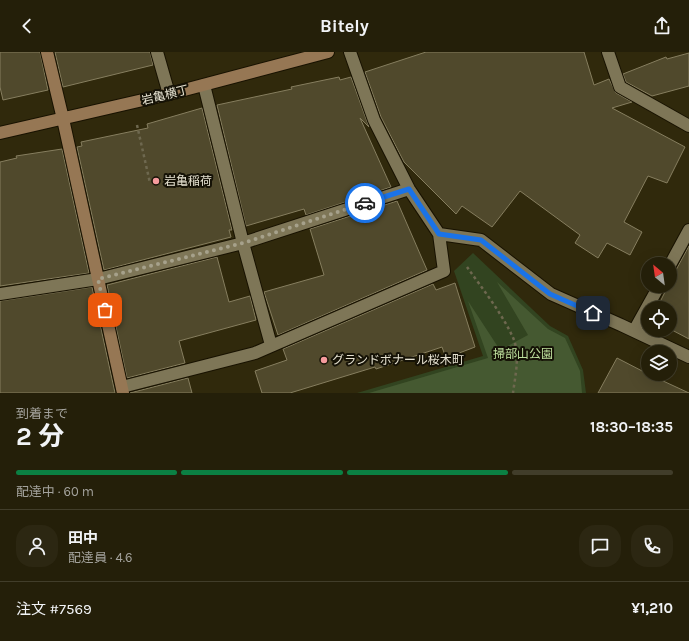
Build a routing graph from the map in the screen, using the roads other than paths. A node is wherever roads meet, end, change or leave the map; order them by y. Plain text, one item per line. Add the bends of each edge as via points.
1 (47, 52) edge
2 (157, 52) edge
3 (328, 52) edge
4 (350, 52) edge
5 (608, 52) edge
6 (204, 85) junction
7 (169, 94) junction
8 (63, 119) junction
9 (689, 126) edge
10 (0, 133) edge
11 (409, 189) junction
12 (689, 230) edge
13 (439, 234) junction
14 (243, 243) junction
15 (674, 257) edge
16 (98, 279) junction
17 (655, 293) edge
18 (0, 294) edge
19 (634, 331) junction
20 (271, 345) junction
21 (689, 357) edge
22 (122, 390) edge

1 - 8 street
2 - 7 street
3 - 6 street, 岩亀横丁
4 - 11 street via 374,120
5 - 9 street via 620,87
6 - 7 street, 岩亀横丁
6 - 14 street
7 - 8 street, 岩亀横丁
8 - 10 street, 岩亀横丁
8 - 16 street
11 - 13 street
11 - 14 street
12 - 15 street
13 - 19 street via 481,240 550,294
13 - 20 street via 444,271
14 - 16 street
14 - 20 street
16 - 18 street
16 - 22 street
17 - 19 street
19 - 21 street
20 - 22 street via 255,353

